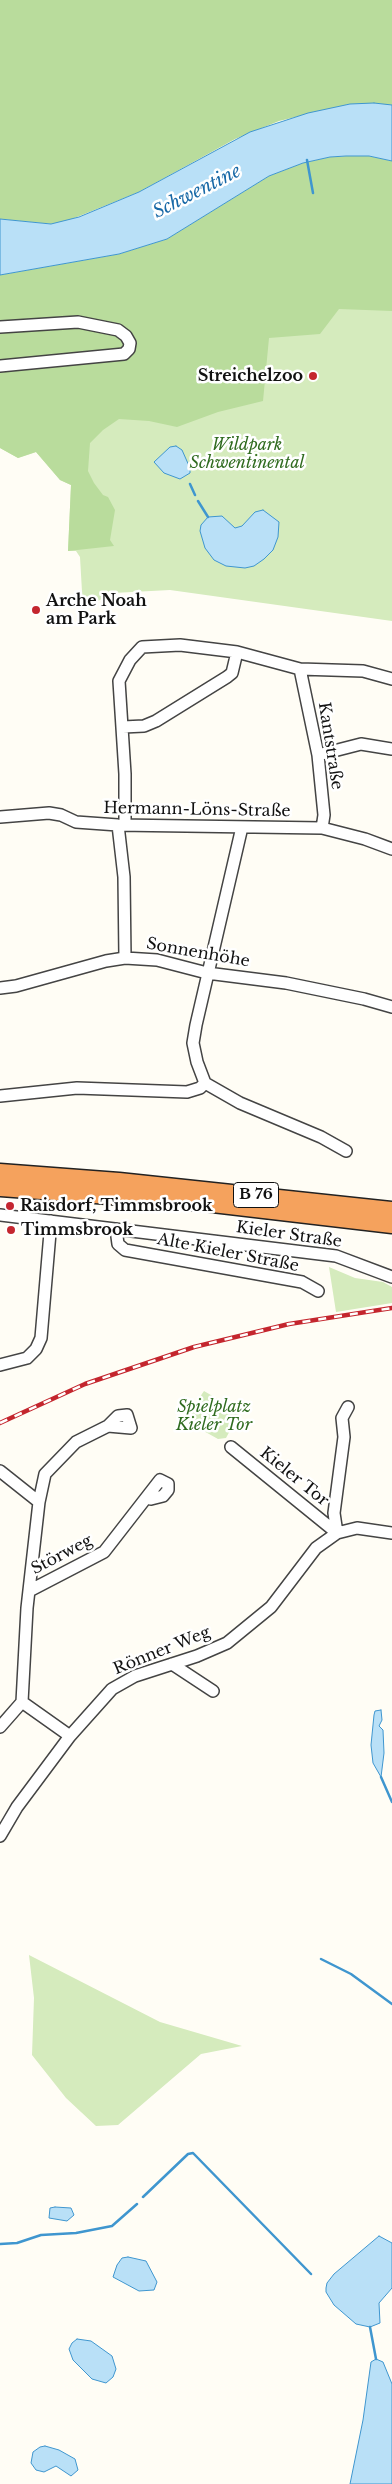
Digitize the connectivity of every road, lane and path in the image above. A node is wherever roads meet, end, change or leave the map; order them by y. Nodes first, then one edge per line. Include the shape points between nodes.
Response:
1 (0, 327) edge
2 (0, 366) edge
3 (237, 652) junction
4 (300, 669) junction
5 (392, 679) edge
6 (123, 727) junction
7 (392, 748) edge
8 (318, 755) junction
9 (0, 817) edge
10 (121, 825) junction
11 (242, 827) junction
12 (322, 828) junction
13 (392, 849) edge
14 (125, 958) junction
15 (207, 973) junction
16 (0, 988) edge
17 (392, 1007) edge
18 (205, 1083) junction
19 (0, 1096) edge
20 (346, 1151) dead end
21 (0, 1172) edge
22 (0, 1188) edge
23 (392, 1210) edge
24 (0, 1215) edge
25 (51, 1221) junction
26 (392, 1225) edge
27 (116, 1230) junction
28 (392, 1277) edge
29 (318, 1291) dead end
30 (0, 1365) edge
31 (348, 1407) dead end
32 (108, 1426) dead end
33 (231, 1447) dead end
34 (0, 1471) edge
35 (146, 1498) dead end
36 (39, 1502) junction
37 (337, 1533) junction
38 (392, 1533) edge
39 (29, 1591) junction
40 (172, 1664) junction
41 (213, 1691) dead end
42 (22, 1702) junction
43 (0, 1727) edge
44 (70, 1736) junction
45 (0, 1836) edge

1 - 2 street via 78,322 118,330 130,343 124,354
3 - 4 street
3 - 6 street via 232,673 227,677 156,721 144,726
3 - 6 street via 180,645 142,647 130,660 119,681
4 - 5 street via 363,671
4 - 8 street, Kantstraße
6 - 10 street
7 - 8 street via 361,744
8 - 12 street, Kantstraße via 324,815
9 - 10 street, Hermann-Löns-Straße via 49,813 76,822
10 - 11 street, Hermann-Löns-Straße
10 - 14 street
11 - 12 street, Hermann-Löns-Straße
11 - 15 street
12 - 13 street, Hermann-Löns-Straße
14 - 15 street, Sonnenhöhe via 157,960
14 - 16 street, Sonnenhöhe
15 - 17 street, Sonnenhöhe via 286,983
15 - 18 street via 193,1043
18 - 19 street via 187,1092 77,1088
18 - 20 street via 240,1103
21 - 23 highway, B 76 via 119,1181
22 - 26 highway, B 76 via 204,1203
24 - 25 street, Kieler Straße
25 - 27 street, Kieler Straße
25 - 30 street via 42,1338 27,1358
27 - 28 street, Kieler Straße via 336,1256
27 - 29 street, Alte Kieler Straße via 118,1244 125,1250 302,1282
31 - 37 street via 342,1418 344,1437 334,1513
32 - 36 street via 76,1442 46,1474
33 - 37 street, Kieler Tor
34 - 36 street
35 - 39 street, Störweg via 104,1552
36 - 39 street
37 - 38 street, Rönner Weg via 357,1528
37 - 40 street, Rönner Weg via 316,1548 271,1607 250,1626 220,1646
39 - 42 street
40 - 41 street
40 - 44 street, Rönner Weg via 135,1676 112,1689
42 - 43 street
42 - 44 street
44 - 45 street, Rönner Weg via 17,1807

